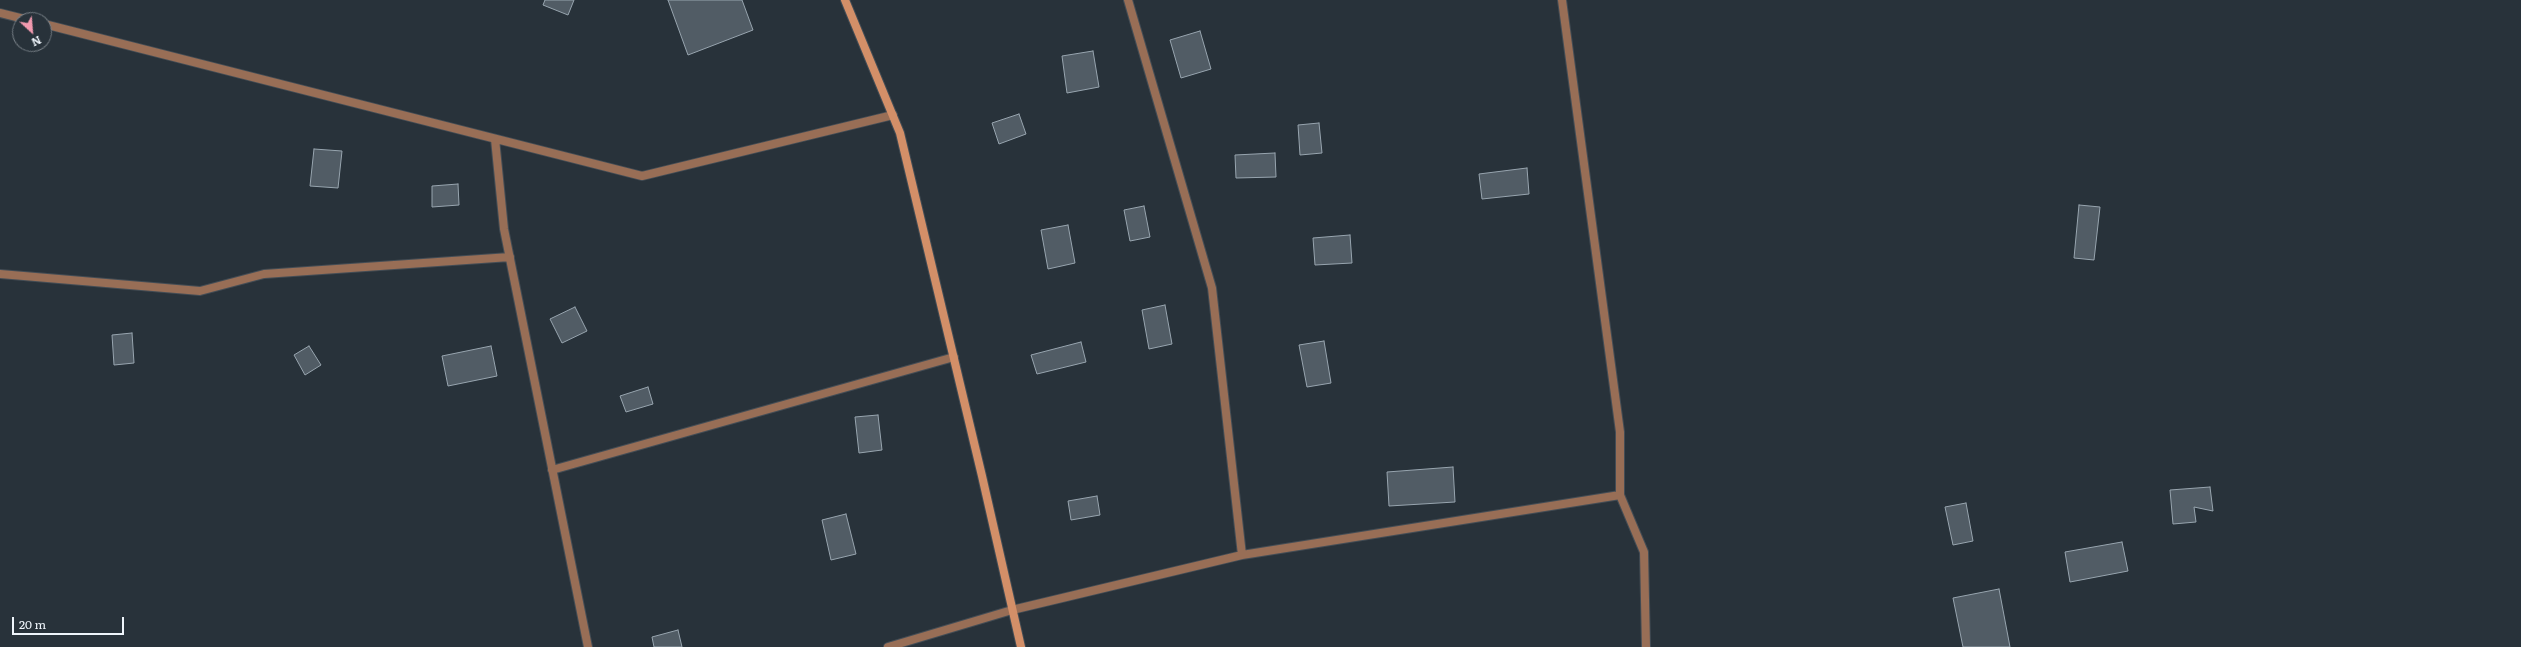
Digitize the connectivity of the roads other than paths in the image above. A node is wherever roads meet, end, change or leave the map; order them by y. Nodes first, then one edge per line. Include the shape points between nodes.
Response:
1 (845, 0) edge
2 (1128, 0) edge
3 (1562, 0) edge
4 (0, 13) edge
5 (12, 16) edge
6 (52, 26) edge
7 (893, 115) junction
8 (495, 139) junction
9 (510, 258) junction
10 (0, 274) edge
11 (954, 357) junction
12 (552, 470) junction
13 (1620, 495) junction
14 (1242, 555) junction
15 (1012, 610) junction
16 (588, 647) edge
17 (888, 647) edge
18 (1021, 647) edge
19 (1646, 647) edge

1 - 7 street
2 - 14 street via 1212,288
3 - 13 street via 1620,432
4 - 5 street
6 - 8 street
7 - 8 street via 642,176
7 - 11 street via 900,133
8 - 9 street via 504,229
9 - 10 street via 264,274 200,291
9 - 12 street
11 - 12 street
11 - 15 street
12 - 16 street
13 - 14 street
13 - 19 street via 1644,552
14 - 15 street
15 - 17 street
15 - 18 street

